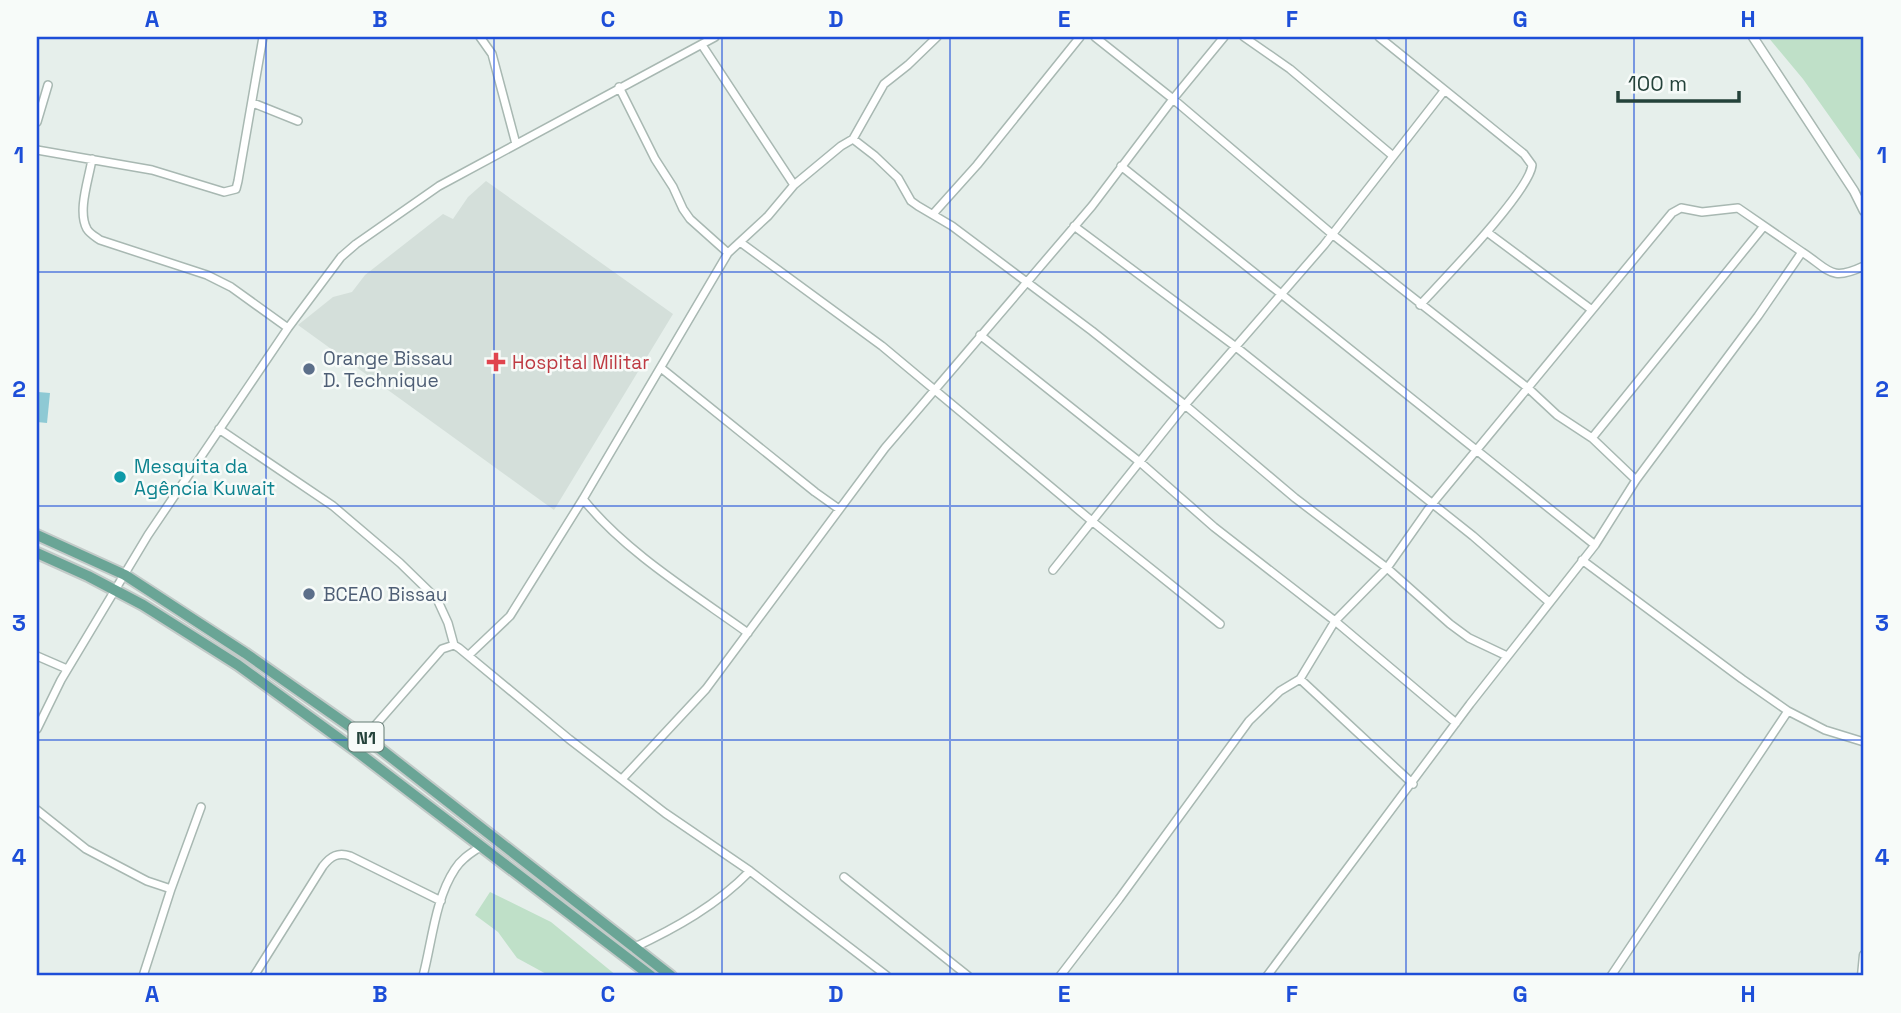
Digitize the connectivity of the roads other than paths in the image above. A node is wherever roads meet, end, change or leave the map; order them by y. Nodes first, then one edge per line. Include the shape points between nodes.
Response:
1 (263, 37) edge
2 (480, 37) edge
3 (715, 37) edge
4 (937, 37) edge
5 (1080, 37) edge
6 (1095, 37) edge
7 (1224, 37) edge
8 (1244, 37) edge
9 (1380, 37) edge
10 (1753, 37) edge
11 (702, 44) junction
12 (48, 85) dead end
13 (619, 87) junction
14 (1444, 91) junction
15 (1173, 99) junction
16 (253, 103) junction
17 (298, 121) dead end
18 (37, 122) edge
19 (853, 139) junction
20 (516, 145) junction
21 (37, 150) edge
22 (1394, 156) junction
23 (92, 159) junction
24 (1121, 166) junction
25 (794, 185) junction
26 (1864, 211) edge
27 (933, 214) junction
28 (1074, 226) junction
29 (1765, 226) junction
30 (1487, 232) junction
31 (1332, 234) junction
32 (740, 242) junction
33 (1802, 252) junction
34 (728, 253) junction
35 (1864, 266) edge
36 (1026, 281) junction
37 (1282, 295) junction
38 (1420, 305) junction
39 (1592, 310) junction
40 (288, 328) junction
41 (980, 335) junction
42 (1236, 347) junction
43 (661, 368) junction
44 (1528, 388) junction
45 (935, 390) junction
46 (1185, 405) junction
47 (219, 429) junction
48 (1592, 438) junction
49 (1477, 449) junction
50 (1141, 463) junction
51 (1636, 480) junction
52 (583, 499) junction
53 (1432, 505) junction
54 (839, 509) junction
55 (1093, 522) junction
56 (37, 534) edge
57 (1595, 545) junction
58 (37, 553) edge
59 (1582, 561) junction
60 (1387, 568) junction
61 (1053, 570) dead end
62 (125, 575) junction
63 (115, 590) junction
64 (1549, 602) junction
65 (1335, 621) junction
66 (1220, 624) dead end
67 (748, 633) junction
68 (454, 645) junction
69 (469, 655) junction
70 (37, 656) edge
71 (1507, 656) junction
72 (67, 669) junction
73 (1300, 679) junction
74 (1788, 711) junction
75 (1456, 723) junction
76 (37, 729) edge
77 (365, 737) junction
78 (1864, 742) edge
79 (623, 778) junction
80 (1413, 784) junction
81 (201, 807) dead end
82 (37, 810) edge
83 (480, 847) junction
84 (750, 871) junction
85 (844, 877) dead end
86 (171, 889) junction
87 (442, 901) junction
88 (632, 948) junction
89 (1864, 955) edge
90 (143, 976) edge
91 (254, 976) edge
92 (423, 976) edge
93 (651, 976) edge
94 (671, 976) edge
95 (887, 976) edge
96 (968, 976) edge
97 (1060, 976) edge
98 (1267, 976) edge
99 (1611, 976) edge
100 (1862, 976) edge

1 - 16 street
2 - 20 street via 496,64
3 - 11 street
4 - 19 street via 884,84
5 - 27 street
6 - 15 street
7 - 15 street
8 - 22 street via 1290,69
9 - 14 street
10 - 26 street
11 - 13 street
11 - 25 street
12 - 18 street
13 - 20 street
13 - 34 street via 683,209
14 - 22 street
14 - 30 street via 1532,165 1526,181
15 - 24 street
15 - 31 street
16 - 17 street
16 - 23 street via 236,189 231,191
19 - 25 street
19 - 27 street via 898,178 911,201
20 - 40 street via 439,186 356,244 331,269
21 - 23 street
22 - 31 street
23 - 40 street via 84,208 92,235 207,275
24 - 28 street
24 - 37 street
25 - 32 street
27 - 36 street
28 - 36 street
28 - 42 street
29 - 33 street
29 - 39 street via 1735,207 1702,212 1677,209
29 - 48 street
30 - 38 street
30 - 39 street
31 - 37 street
31 - 38 street
32 - 34 street
32 - 45 street
33 - 35 street via 1834,274
33 - 51 street
34 - 43 street
36 - 41 street
36 - 46 street
37 - 42 street
37 - 49 street
38 - 44 street
39 - 44 street
40 - 47 street
41 - 45 street
41 - 50 street
42 - 46 street
42 - 53 street
43 - 52 street
43 - 54 street
44 - 48 street
44 - 49 street
45 - 54 street
45 - 55 street
46 - 50 street
46 - 60 street
47 - 62 street
47 - 68 street via 333,506 400,563 437,599
48 - 51 street
49 - 53 street
49 - 57 street
50 - 55 street
50 - 65 street via 1214,527
51 - 57 street
52 - 67 street via 598,518 660,569
52 - 69 street via 510,616
53 - 60 street
53 - 64 street
54 - 67 street
55 - 61 street
55 - 66 street
56 - 62 main road, N1
57 - 59 street
58 - 63 main road, N1
59 - 64 street
59 - 74 street
60 - 65 street
60 - 71 street via 1469,638
62 - 63 street
62 - 77 main road, N1
63 - 72 street
63 - 83 main road, N1 via 238,665
64 - 71 street
65 - 73 street
65 - 75 street
67 - 79 street via 706,689
68 - 69 street
68 - 77 street via 435,656
69 - 79 street
70 - 72 street
71 - 75 street
72 - 76 street
73 - 80 street
73 - 97 street via 1249,721
74 - 78 street via 1825,730
74 - 99 street
75 - 80 street
77 - 88 main road, N1
79 - 84 street
80 - 98 street
81 - 86 street
82 - 86 street via 95,855
83 - 87 street via 455,868
83 - 93 main road, N1
84 - 88 street via 698,914
84 - 95 street
85 - 96 street
86 - 90 street
87 - 91 street via 350,856 336,855 323,866
87 - 92 street
88 - 94 main road, N1
89 - 100 street

